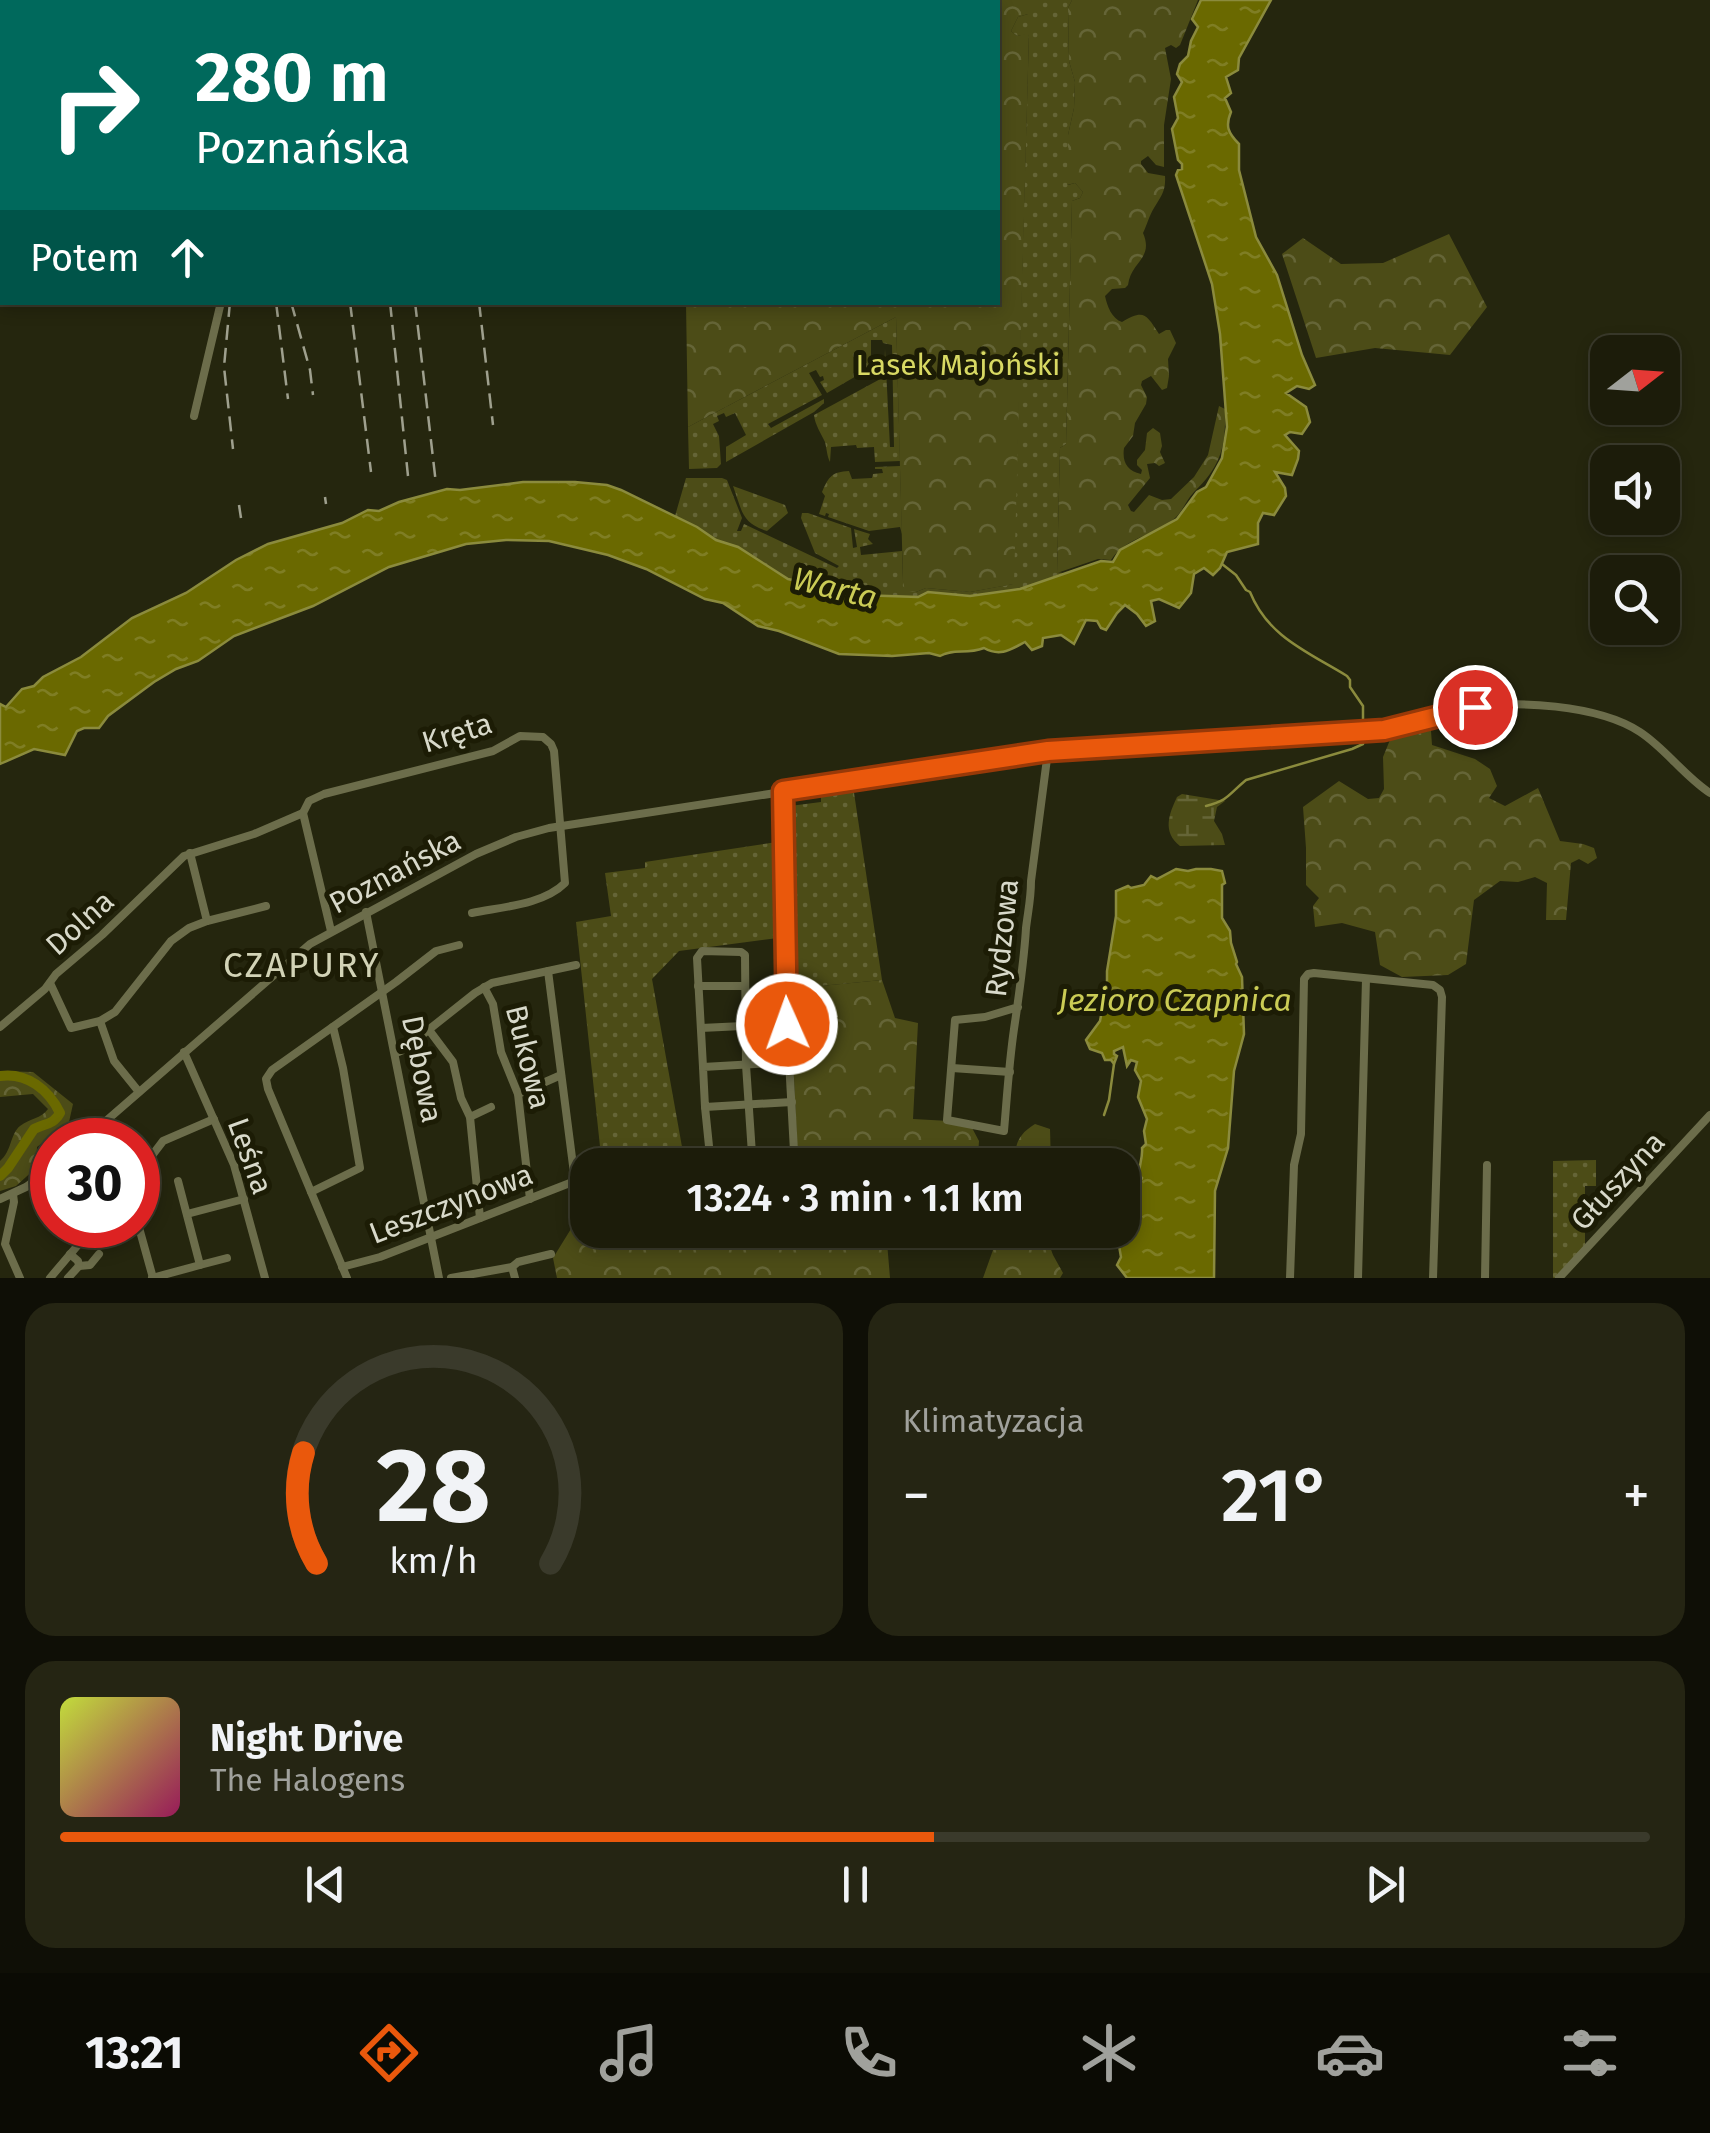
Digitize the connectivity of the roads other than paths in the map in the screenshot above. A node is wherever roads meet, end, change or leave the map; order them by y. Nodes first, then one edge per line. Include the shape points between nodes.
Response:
1 (219, 305) edge
2 (194, 416) dead end
3 (1045, 751) junction
4 (783, 791) junction
5 (1710, 794) edge
6 (303, 813) junction
7 (559, 826) junction
8 (190, 853) junction
9 (266, 906) dead end
10 (366, 912) junction
11 (472, 913) dead end
12 (206, 921) junction
13 (332, 930) junction
14 (460, 945) dead end
15 (576, 965) dead end
16 (548, 971) junction
17 (1366, 979) junction
18 (50, 982) junction
19 (698, 986) junction
20 (745, 986) junction
21 (484, 987) junction
22 (383, 991) junction
23 (1014, 1008) junction
24 (100, 1021) junction
25 (787, 1024) junction
26 (332, 1026) junction
27 (746, 1026) junction
28 (0, 1027) edge
29 (701, 1028) junction
30 (429, 1030) junction
31 (184, 1052) junction
32 (396, 1053) junction
33 (789, 1062) junction
34 (746, 1064) junction
35 (703, 1067) junction
36 (952, 1068) junction
37 (1006, 1072) junction
38 (561, 1075) junction
39 (138, 1092) junction
40 (518, 1094) junction
41 (792, 1102) junction
42 (748, 1104) junction
43 (491, 1107) dead end
44 (705, 1107) junction
45 (1710, 1115) edge
46 (470, 1116) junction
47 (109, 1118) edge
48 (214, 1119) junction
49 (160, 1145) edge
50 (709, 1148) edge
51 (752, 1148) edge
52 (794, 1148) edge
53 (1487, 1165) dead end
54 (30, 1182) edge
55 (178, 1182) dead end
56 (310, 1192) junction
57 (12, 1194) junction
58 (0, 1199) edge
59 (244, 1199) junction
60 (530, 1199) junction
61 (12, 1210) junction
62 (187, 1214) junction
63 (0, 1215) edge
64 (480, 1218) junction
65 (432, 1235) junction
66 (75, 1248) edge
67 (145, 1248) edge
68 (70, 1254) junction
69 (100, 1254) dead end
70 (550, 1254) dead end
71 (227, 1258) dead end
72 (200, 1265) junction
73 (79, 1266) junction
74 (342, 1267) junction
75 (512, 1267) junction
76 (19, 1275) edge
77 (5, 1278) edge
78 (50, 1278) edge
79 (68, 1278) edge
80 (153, 1278) edge
81 (265, 1278) edge
82 (347, 1278) edge
83 (440, 1278) edge
84 (451, 1278) edge
85 (515, 1278) edge
86 (1290, 1278) edge
87 (1358, 1278) edge
88 (1433, 1278) edge
89 (1485, 1278) edge
90 (1559, 1278) edge

1 - 2 street
3 - 4 street, Poznańska
3 - 5 street, Poznańska via 1384,730 1481,706 1558,708 1596,712 1630,726
3 - 23 street, Rydzowa
4 - 7 street, Poznańska
4 - 25 street
6 - 7 street, Kręta via 317,797 493,751 529,735 553,748
6 - 8 street, Kręta
6 - 13 street
7 - 10 street, Poznańska via 495,845
7 - 11 street via 562,886 523,903
8 - 12 street
8 - 18 street, Dolna
9 - 12 street
10 - 13 street, Poznańska
10 - 22 street, Dębowa
12 - 24 street via 171,940 119,1008
13 - 31 street, Poznańska
14 - 22 street via 436,951
15 - 16 street
16 - 21 street
16 - 38 street
17 - 86 street via 1304,979
17 - 87 street
17 - 88 street via 1433,986 1442,997
18 - 24 street via 69,1027
18 - 28 street, Dolna
19 - 20 street
19 - 20 street via 702,951 742,952
19 - 29 street
20 - 27 street
21 - 30 street
21 - 40 street, Bukowa
22 - 26 street
22 - 32 street, Dębowa
23 - 36 street via 955,1020
23 - 37 street, Rydzowa
24 - 39 street via 116,1065
25 - 27 street
25 - 33 street
26 - 56 street via 360,1168
26 - 56 street via 266,1079
27 - 29 street
27 - 34 street
29 - 35 street
30 - 32 street
30 - 46 street via 451,1058
31 - 39 street, Poznańska
31 - 48 street, Leśna
32 - 65 street, Dębowa
33 - 34 street
33 - 41 street
34 - 35 street
34 - 42 street
35 - 44 street
36 - 37 street
36 - 37 street, Rydzowa via 947,1120 1000,1130
38 - 40 street
38 - 60 street, Leszczynowa via 575,1181
39 - 47 street, Poznańska
40 - 60 street, Bukowa
41 - 42 street
41 - 52 street
42 - 44 street
42 - 51 street
43 - 46 street, Dębowa
44 - 50 street
45 - 90 street, Głuszyna
46 - 64 street
48 - 49 street
48 - 59 street, Leśna
53 - 89 street
54 - 57 street
55 - 62 street
56 - 74 street
57 - 58 street
57 - 61 street
59 - 62 street
59 - 81 street, Leśna
60 - 64 street, Leszczynowa
61 - 63 street
61 - 76 street via 5,1244
62 - 72 street
64 - 65 street, Leszczynowa
65 - 74 street, Leszczynowa
65 - 83 street, Dębowa
66 - 68 street
67 - 80 street
68 - 73 street
68 - 78 street
69 - 73 street
70 - 75 street
71 - 72 street
72 - 80 street
73 - 79 street
74 - 82 street
75 - 84 street
75 - 85 street
76 - 77 street

